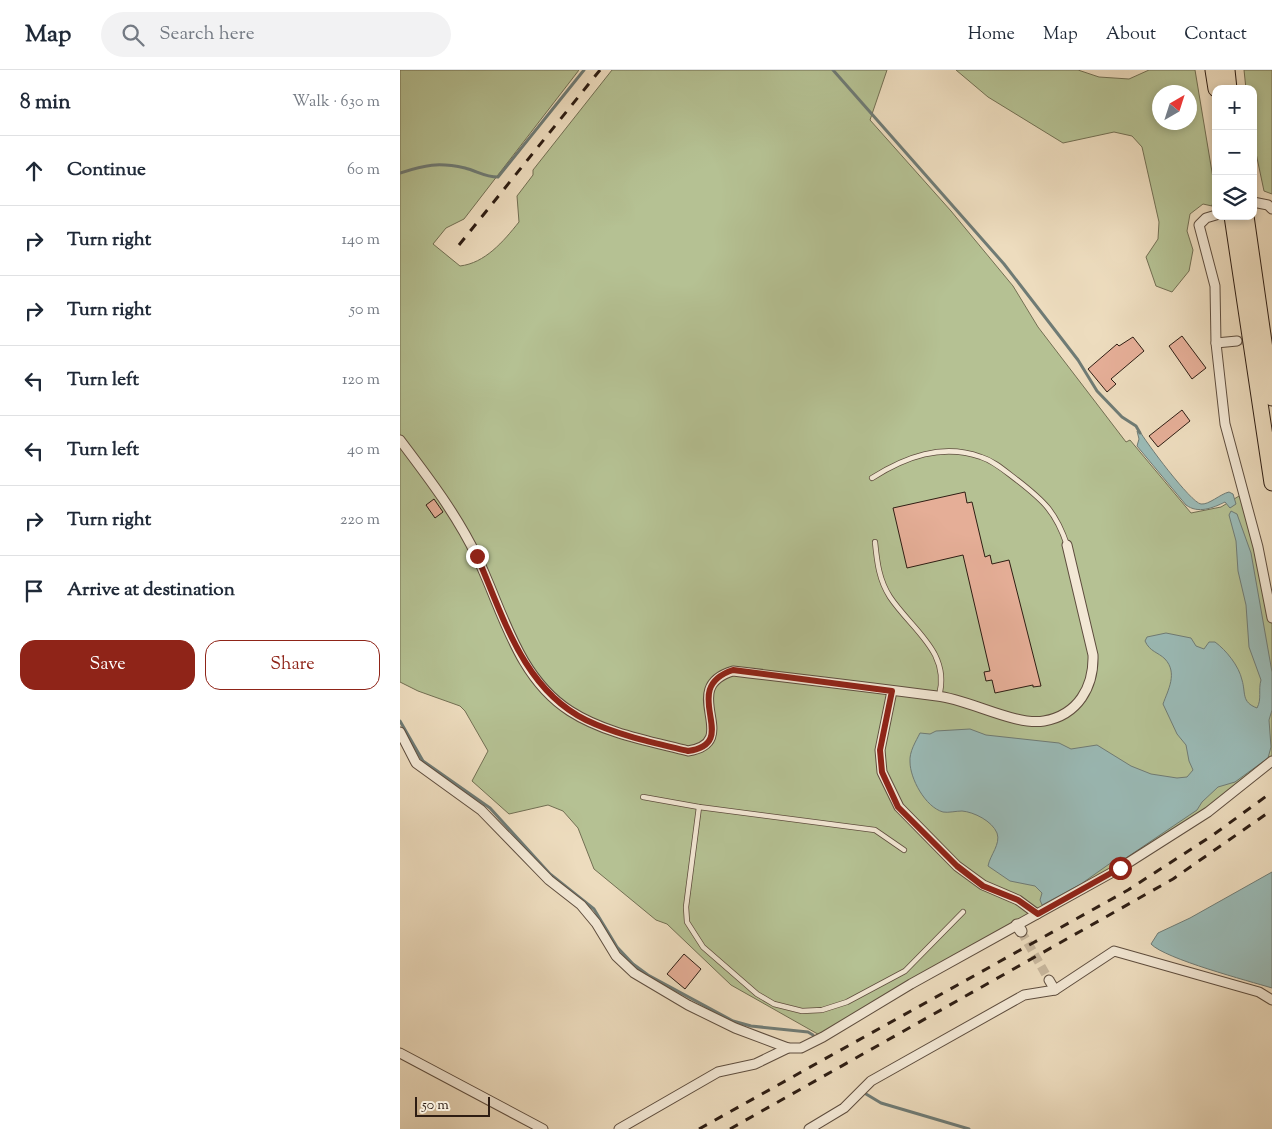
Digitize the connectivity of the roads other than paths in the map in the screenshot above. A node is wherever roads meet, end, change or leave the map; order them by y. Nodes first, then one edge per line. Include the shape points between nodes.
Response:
1 (1213, 70) edge
2 (1227, 70) edge
3 (1215, 85) edge
4 (1229, 85) edge
5 (1257, 203) edge
6 (1272, 209) edge
7 (1212, 216) edge
8 (1233, 220) edge
9 (1247, 220) edge
10 (1237, 341) tunnel mouth
11 (1216, 343) junction
12 (1272, 398) edge
13 (400, 440) edge
14 (872, 478) dead end
15 (1272, 483) edge
16 (875, 542) dead end
17 (1068, 545) joint
18 (1272, 618) edge
19 (892, 691) junction
20 (938, 696) junction
21 (400, 732) edge
22 (1272, 761) edge
23 (642, 798) dead end
24 (699, 807) junction
25 (904, 850) dead end
26 (963, 912) dead end
27 (1038, 914) junction
28 (1049, 980) tunnel mouth
29 (1055, 990) junction
30 (1272, 1000) edge
31 (788, 1048) junction
32 (400, 1053) edge
33 (543, 1129) edge
34 (619, 1129) edge
35 (809, 1129) edge

1 - 3 highway
2 - 4 highway
5 - 6 street
7 - 11 street via 1199,225 1215,286
8 - 15 highway
9 - 12 highway
10 - 11 street
11 - 18 street via 1224,424 1258,547
13 - 19 street via 447,504 477,556 514,644 527,666 552,696 586,720 688,751 698,750 709,741 713,728 708,695 711,683 733,670
14 - 17 lane via 911,457 931,452 981,457 994,463 1050,507
16 - 20 lane via 882,582 890,597 938,658 942,671
17 - 20 street via 1093,655 1094,673 1090,686 1075,706 1062,715 1043,721 1024,720
19 - 20 street
19 - 27 street via 880,750 882,772 898,807 957,866 983,886 1018,900
21 - 31 street via 416,763 481,810 549,880 581,905 616,956 634,973 688,1005
22 - 27 street via 1208,812 1120,868
23 - 24 lane
24 - 25 lane via 875,830
24 - 26 lane via 686,907 687,922 703,947 757,994 774,1004 802,1011 822,1010 847,1002 905,971
27 - 31 street via 1019,928 822,1037 801,1048
28 - 29 street
29 - 30 street via 1114,951 1259,992
29 - 35 street via 1024,996 973,1022 871,1081 844,1108
31 - 34 street via 755,1064 718,1072
32 - 33 street

